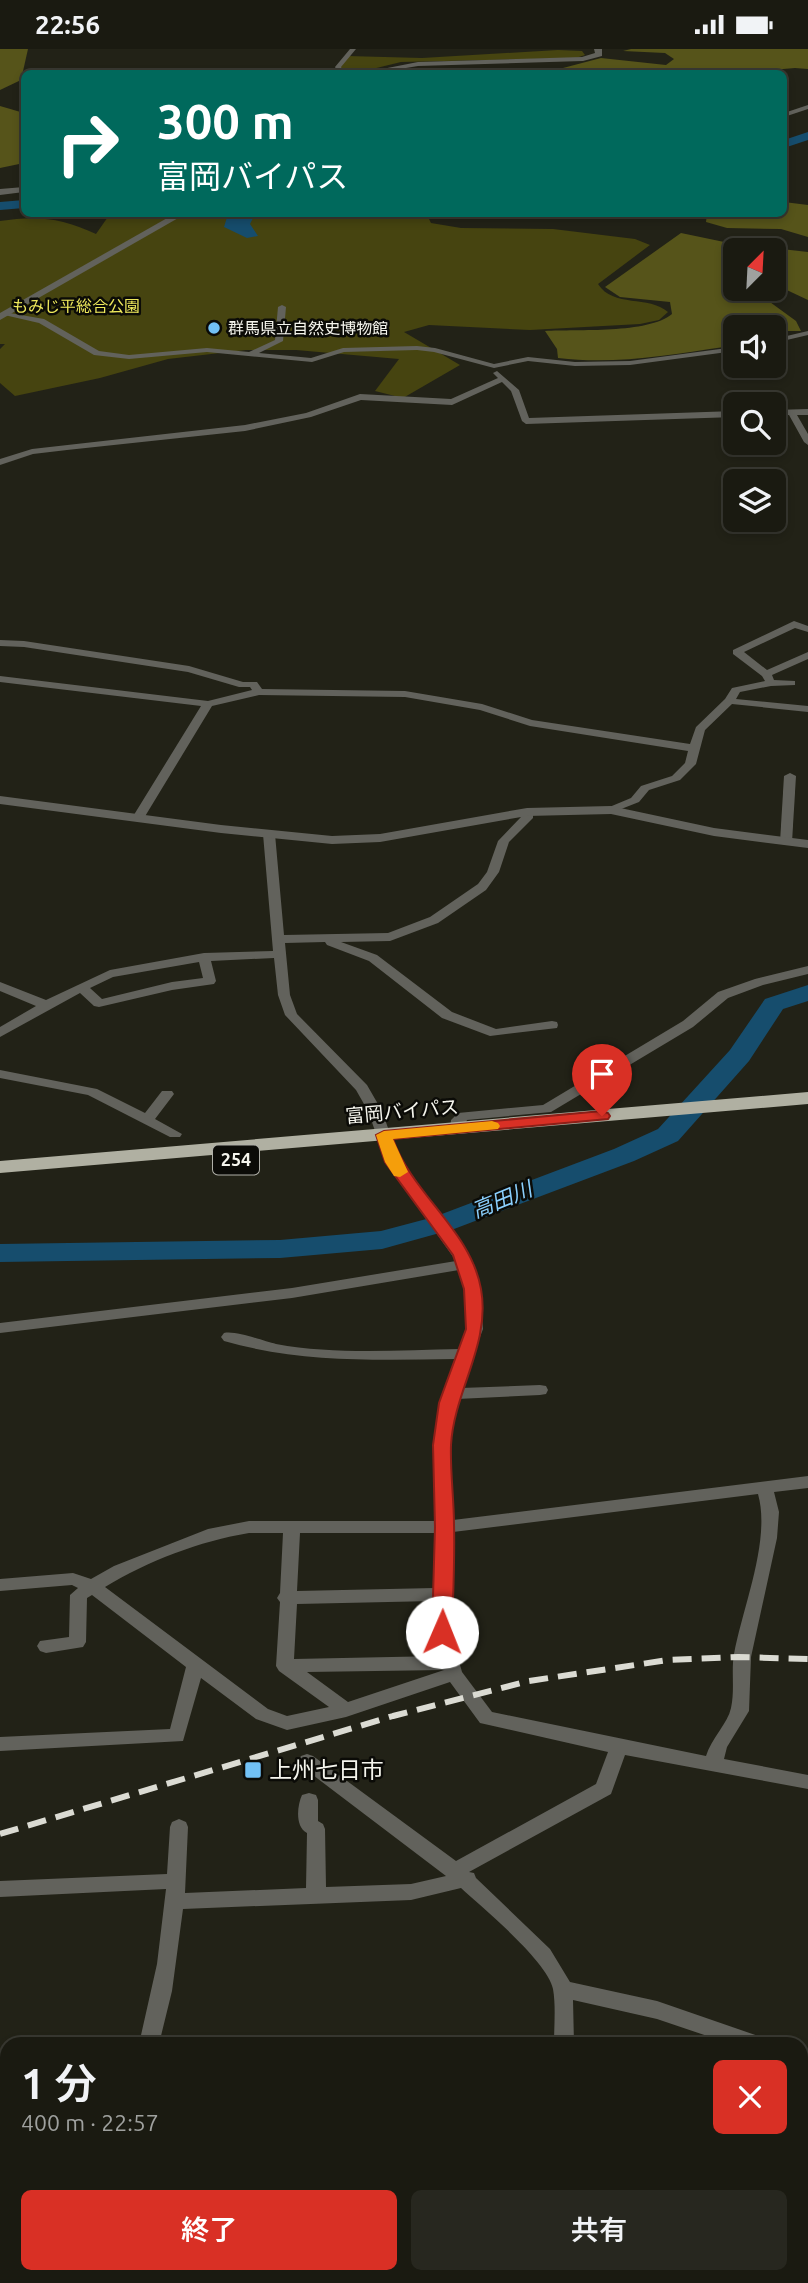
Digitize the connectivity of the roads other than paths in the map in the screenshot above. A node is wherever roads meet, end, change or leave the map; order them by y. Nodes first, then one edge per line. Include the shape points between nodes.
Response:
1 (353, 49) edge
2 (598, 49) edge
3 (340, 70) edge
4 (383, 70) edge
5 (808, 107) edge
6 (787, 114) edge
7 (21, 190) edge
8 (0, 192) edge
9 (176, 217) edge
10 (282, 307) dead end
11 (2, 315) edge
12 (808, 333) edge
13 (786, 338) edge
14 (723, 351) edge
15 (248, 354) junction
16 (494, 366) junction
17 (502, 379) junction
18 (786, 412) edge
19 (791, 412) junction
20 (808, 412) edge
21 (723, 414) edge
22 (808, 442) edge
23 (0, 463) edge
24 (808, 629) edge
25 (0, 643) edge
26 (808, 655) edge
27 (0, 679) edge
28 (769, 679) junction
29 (791, 683) dead end
30 (259, 692) junction
31 (729, 701) junction
32 (208, 704) junction
33 (808, 709) edge
34 (693, 748) junction
35 (790, 776) dead end
36 (0, 800) edge
37 (611, 810) junction
38 (527, 812) junction
39 (138, 818) junction
40 (269, 834) junction
41 (786, 842) junction
42 (808, 844) edge
43 (279, 939) junction
44 (323, 939) junction
45 (280, 954) junction
46 (204, 957) junction
47 (808, 970) edge
48 (0, 986) edge
49 (82, 988) junction
50 (46, 1005) junction
51 (552, 1025) dead end
52 (0, 1033) edge
53 (0, 1074) edge
54 (167, 1094) dead end
55 (808, 1098) edge
56 (808, 1110) edge
57 (147, 1120) junction
58 (466, 1133) junction
59 (175, 1134) dead end
60 (386, 1141) junction
61 (0, 1167) edge
62 (0, 1178) edge
63 (464, 1259) junction
64 (0, 1328) edge
65 (229, 1337) dead end
66 (466, 1355) junction
67 (540, 1390) dead end
68 (452, 1394) junction
69 (808, 1482) edge
70 (764, 1487) junction
71 (292, 1527) junction
72 (445, 1527) junction
73 (0, 1585) edge
74 (92, 1586) junction
75 (443, 1594) junction
76 (286, 1598) junction
77 (46, 1646) dead end
78 (195, 1666) junction
79 (285, 1666) junction
80 (452, 1669) junction
81 (346, 1710) junction
82 (0, 1744) edge
83 (619, 1747) junction
84 (307, 1761) dead end
85 (713, 1764) junction
86 (808, 1782) edge
87 (309, 1800) dead end
88 (179, 1827) dead end
89 (461, 1874) junction
90 (177, 1881) junction
91 (0, 1889) edge
92 (316, 1895) junction
93 (177, 1901) junction
94 (562, 1989) junction
95 (151, 2037) edge
96 (565, 2037) edge
97 (735, 2037) edge

1 - 3 street
2 - 4 street via 596,56 571,60 418,64
5 - 6 street
7 - 8 street
9 - 11 street
10 - 15 street via 279,341
11 - 15 street via 41,321 83,347 107,355 141,357 207,350
12 - 13 street
14 - 16 street via 630,363 528,359
15 - 16 street via 312,360 352,349 417,348
16 - 17 street
17 - 21 street via 515,390 526,421
17 - 23 street via 452,402 360,397 308,415 245,428 67,447
18 - 19 street
19 - 20 street
19 - 22 street
24 - 28 street via 794,624 737,652
25 - 30 street via 189,669 253,684
26 - 28 street
27 - 32 street
28 - 29 street
28 - 31 street via 736,690
30 - 32 street
30 - 34 street via 405,694 482,707 530,723
31 - 33 street
31 - 34 street via 700,729
32 - 39 street
34 - 37 street via 690,764 676,778 645,789 635,800
35 - 41 street
36 - 39 street
37 - 38 street
37 - 41 street
38 - 40 street via 380,838 332,840
38 - 44 street via 527,818 504,841 482,887 434,921 390,937
39 - 40 street
40 - 43 street
41 - 42 street
43 - 44 street
43 - 45 street
44 - 51 street via 373,958 447,1015 495,1033
45 - 46 street
45 - 60 street via 291,1015 362,1088
46 - 49 street via 110,974
46 - 49 street via 210,981 99,1003
47 - 58 street via 723,995 688,1024 546,1109 463,1116 458,1120
48 - 50 street
49 - 50 street
50 - 52 street
53 - 57 street via 92,1092
54 - 57 street
55 - 58 highway, 富岡バイパス / 254
56 - 58 highway, 富岡バイパス / 254
57 - 59 street
58 - 60 highway, 富岡バイパス / 254
60 - 61 highway, 富岡バイパス / 254
60 - 62 highway, 富岡バイパス / 254
60 - 63 street via 393,1162
63 - 64 street via 366,1284
63 - 66 street via 473,1289 475,1329
65 - 66 street via 247,1344 324,1353
66 - 68 street
67 - 68 street
68 - 72 street via 442,1445
69 - 70 street
70 - 72 street
70 - 85 street via 771,1512 769,1538 742,1657 740,1711 718,1746
71 - 72 street
71 - 74 street via 214,1533 120,1570
71 - 76 street
72 - 75 street
73 - 74 street via 73,1579
74 - 77 street via 79,1595 77,1642
74 - 78 street
75 - 76 street
75 - 80 street via 442,1632
76 - 79 street
78 - 81 street via 262,1714 287,1723
78 - 82 street via 177,1736
79 - 80 street
79 - 81 street
80 - 81 street
80 - 83 street via 486,1718
83 - 85 street
83 - 89 street via 604,1789
84 - 89 street
85 - 86 street
87 - 92 street via 308,1825 316,1829
88 - 90 street
89 - 92 street via 411,1892
89 - 94 street via 542,1954 556,1971
90 - 91 street
90 - 93 street
92 - 93 street
93 - 95 street
94 - 96 street
94 - 97 street via 657,2010

